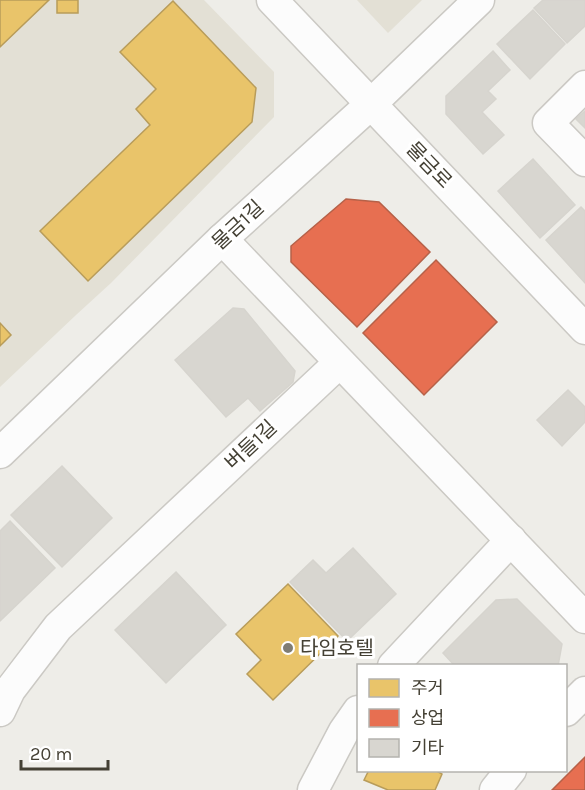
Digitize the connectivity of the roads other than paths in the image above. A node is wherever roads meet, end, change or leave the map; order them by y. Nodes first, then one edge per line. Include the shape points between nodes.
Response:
1 (272, 0) edge
2 (479, 0) edge
3 (585, 86) edge
4 (371, 104) junction
5 (585, 161) edge
6 (222, 239) junction
7 (585, 329) edge
8 (339, 363) junction
9 (0, 453) edge
10 (511, 540) junction
11 (585, 618) edge
12 (395, 664) edge
13 (585, 692) edge
14 (567, 710) edge
15 (0, 711) edge
16 (357, 712) edge
17 (510, 772) edge
18 (314, 790) edge
19 (495, 790) edge

1 - 4 street, 물금로
2 - 4 street, 물금1길
3 - 5 street via 548,123
4 - 6 street, 물금1길
4 - 7 street, 물금로
6 - 8 street
6 - 9 street, 물금1길
8 - 10 street
8 - 15 street, 버들1길 via 58,627 10,690
10 - 11 street
10 - 12 street
13 - 14 street
16 - 18 street
17 - 19 street

